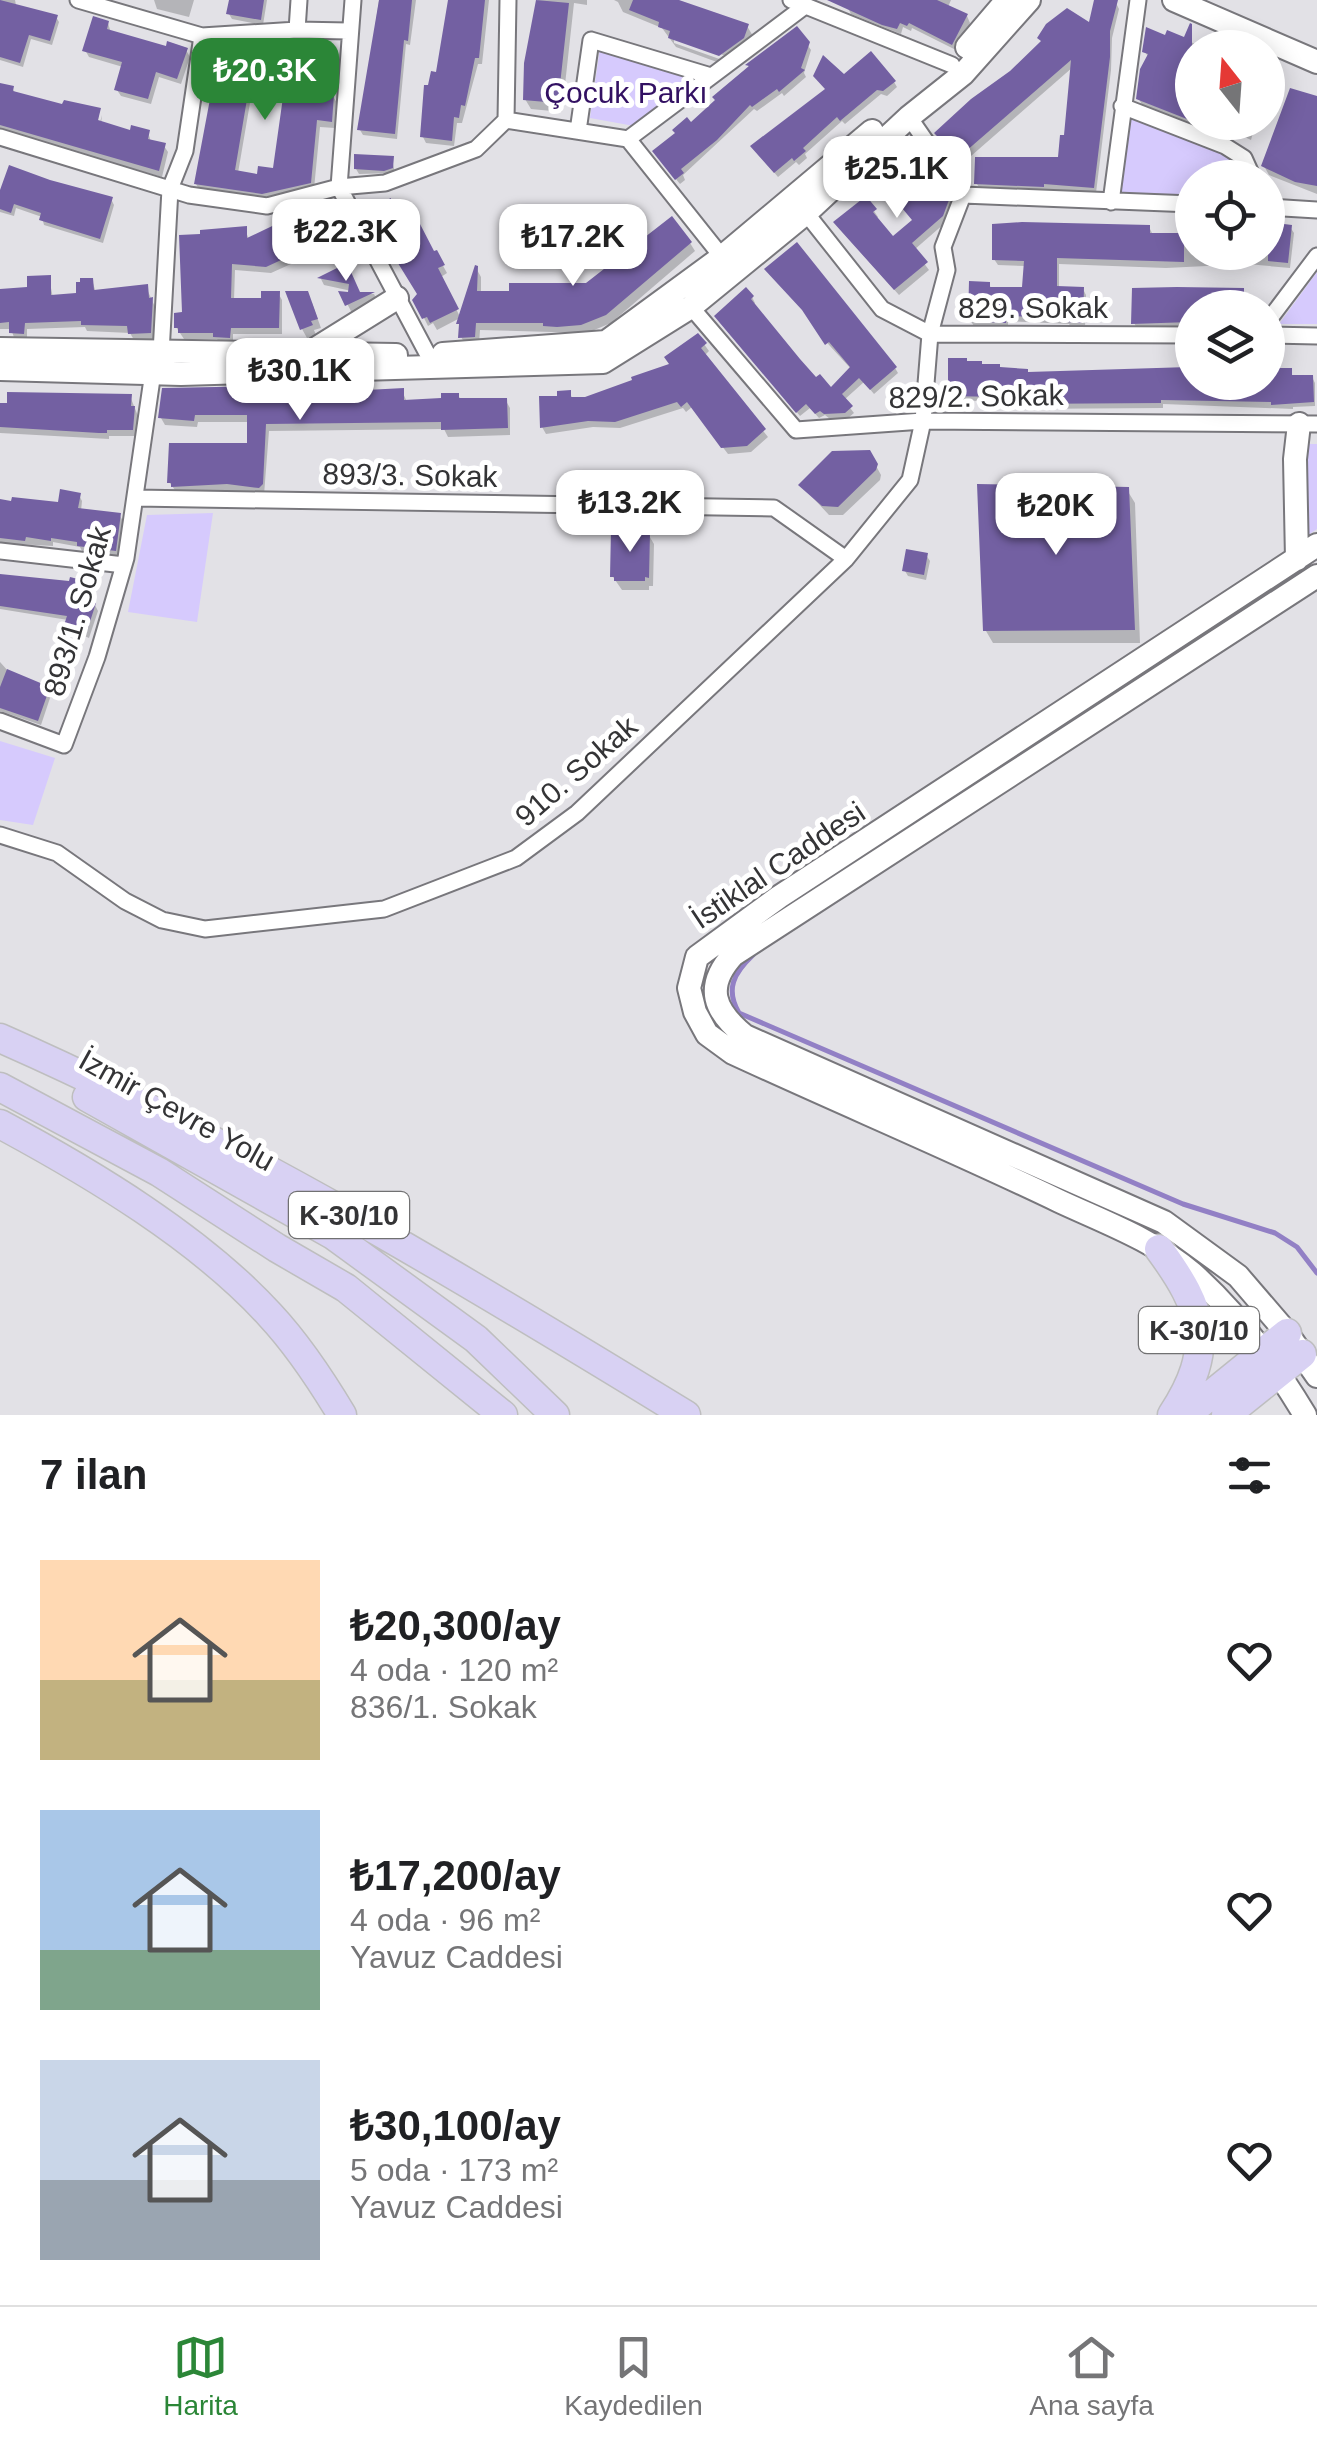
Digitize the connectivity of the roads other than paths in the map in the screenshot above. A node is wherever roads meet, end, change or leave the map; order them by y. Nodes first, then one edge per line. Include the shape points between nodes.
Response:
1 (78, 0) edge
2 (299, 0) edge
3 (352, 0) edge
4 (508, 0) edge
5 (1006, 0) edge
6 (1029, 0) edge
7 (1138, 0) edge
8 (1174, 0) edge
9 (798, 3) edge
10 (129, 7) edge
11 (829, 7) edge
12 (297, 30) junction
13 (348, 31) junction
14 (202, 36) junction
15 (1317, 62) edge
16 (952, 65) junction
17 (711, 76) junction
18 (1122, 106) junction
19 (909, 117) junction
20 (506, 120) junction
21 (578, 131) junction
22 (0, 137) edge
23 (628, 139) junction
24 (1245, 160) edge
25 (339, 187) junction
26 (170, 189) junction
27 (963, 195) junction
28 (1111, 202) junction
29 (1175, 204) edge
30 (1285, 209) edge
31 (1317, 210) edge
32 (806, 212) junction
33 (1317, 256) edge
34 (722, 257) junction
35 (397, 298) junction
36 (1285, 298) edge
37 (692, 307) junction
38 (930, 334) junction
39 (1175, 335) edge
40 (1285, 335) edge
41 (1317, 336) edge
42 (0, 349) edge
43 (307, 354) junction
44 (429, 362) junction
45 (157, 363) junction
46 (0, 369) edge
47 (923, 420) junction
48 (1308, 424) edge
49 (136, 498) junction
50 (0, 551) edge
51 (1307, 552) edge
52 (846, 559) junction
53 (124, 565) junction
54 (1317, 576) edge
55 (0, 721) edge
56 (0, 835) edge
57 (0, 1038) edge
58 (0, 1048) edge
59 (0, 1087) edge
60 (0, 1124) edge
61 (1159, 1249) junction
62 (1302, 1354) edge
63 (1271, 1361) junction
64 (342, 1415) edge
65 (503, 1415) edge
66 (555, 1415) edge
67 (686, 1415) edge
68 (1172, 1415) edge
69 (1186, 1415) edge
70 (1226, 1415) edge
71 (1306, 1415) edge

1 - 10 street
2 - 12 street
3 - 13 street
4 - 20 street
5 - 16 main road
6 - 19 main road via 963,74
7 - 18 street
8 - 15 main road
9 - 11 street
9 - 17 street
10 - 14 street
11 - 16 street
12 - 13 street
12 - 14 street
13 - 25 street
14 - 26 street, 893/1. Sokak via 185,151
16 - 34 main road
17 - 21 street via 591,40
17 - 23 street
18 - 24 street
18 - 28 street
19 - 27 street
19 - 32 main road
20 - 21 street
20 - 25 street via 476,150 384,183
21 - 23 street
22 - 26 street
23 - 34 street
25 - 26 street via 268,206
25 - 35 street
26 - 45 street, 893/1. Sokak
27 - 28 street
27 - 38 street, 910. Sokak via 943,247 947,270
28 - 29 street
30 - 31 street
32 - 37 main road
32 - 38 street, 829. Sokak via 882,309
33 - 36 street
34 - 44 main road via 606,342
35 - 43 main road
35 - 44 street
37 - 44 main road via 603,362
37 - 47 street, 829/2. Sokak via 796,430
38 - 39 street, 829. Sokak
38 - 47 street, 910. Sokak
40 - 41 street
42 - 45 main road
43 - 44 main road
43 - 45 main road
44 - 45 main road
45 - 46 main road
45 - 49 street, 893/1. Sokak
47 - 48 street, 829/2. Sokak
47 - 52 street, 910. Sokak via 910,480
48 - 51 main road via 1295,459
49 - 52 street, 893/3. Sokak via 774,508
49 - 53 street, 893/1. Sokak
50 - 53 street
51 - 61 main road, İstiklal Caddesi via 780,897 697,957 689,988 707,1034 734,1053
52 - 56 street, 910. Sokak via 577,813 516,858 384,909 206,929 162,920 57,853
53 - 55 street, 893/1. Sokak via 64,745
54 - 62 main road, İstiklal Caddesi via 733,955 714,988 723,1018 745,1036 1164,1222 1238,1276
57 - 67 highway, K-30/10 via 324,1201
58 - 66 highway, İzmir Çevre Yolu via 333,1235 476,1338
59 - 65 highway, İzmir Çevre Yolu via 158,1172 346,1288
60 - 64 highway via 145,1211 226,1273 280,1327
61 - 63 main road, İstiklal Caddesi via 1192,1273
61 - 68 highway, K-30/10 via 1192,1297 1200,1340 1194,1375
62 - 63 highway
63 - 69 highway, K-30/10
63 - 70 highway, K-30/10
63 - 71 main road, İstiklal Caddesi

